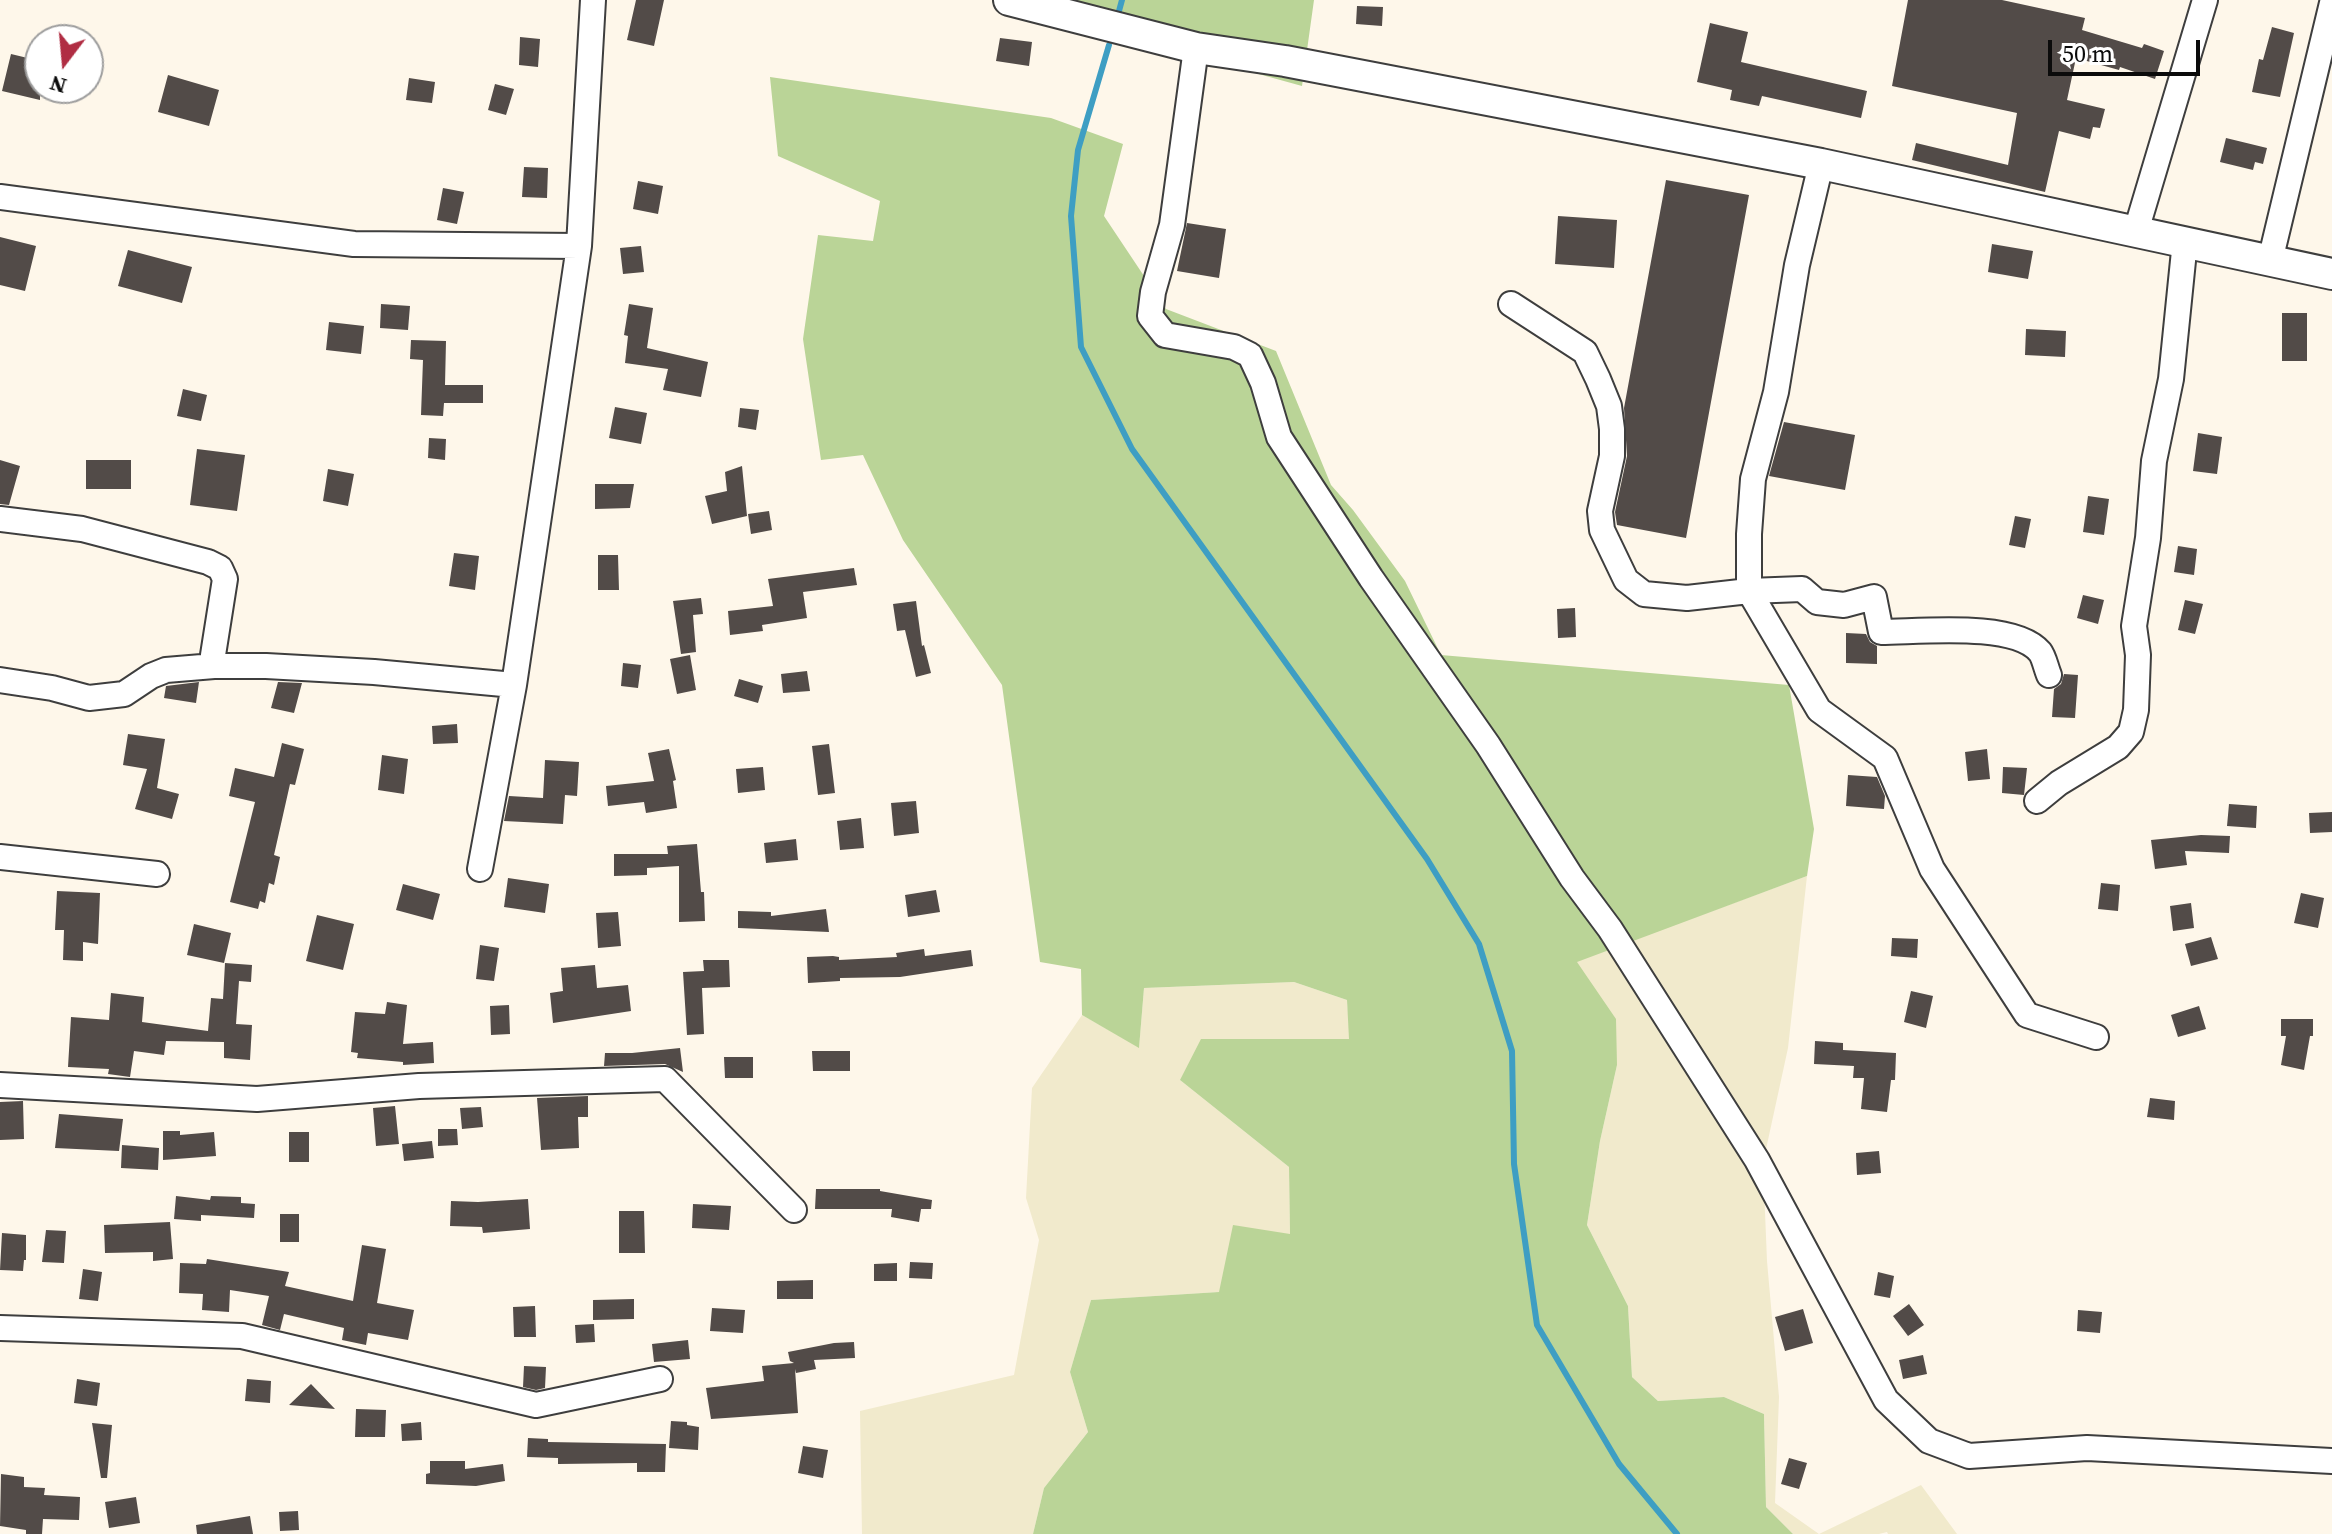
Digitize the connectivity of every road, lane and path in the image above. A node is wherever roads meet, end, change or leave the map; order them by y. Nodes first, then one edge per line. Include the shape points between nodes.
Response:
1 (593, 0) edge
2 (1009, 0) edge
3 (2205, 0) edge
4 (2332, 3) edge
5 (1196, 48) junction
6 (1821, 164) junction
7 (0, 197) edge
8 (2136, 231) junction
9 (2185, 241) junction
10 (579, 246) junction
11 (2270, 261) junction
12 (2332, 274) edge
13 (1511, 304) dead end
14 (0, 519) edge
15 (1749, 591) junction
16 (214, 666) junction
17 (2049, 675) dead end
18 (0, 680) edge
19 (514, 685) junction
20 (2037, 801) dead end
21 (0, 857) edge
22 (480, 869) dead end
23 (157, 874) dead end
24 (2096, 1037) dead end
25 (0, 1085) edge
26 (794, 1210) dead end
27 (0, 1328) edge
28 (660, 1379) dead end
29 (2332, 1461) edge

1 - 10 street
2 - 5 street
3 - 8 street
4 - 11 street
5 - 6 street
5 - 29 street via 1172,225 1150,316 1165,335 1234,347 1250,355 1279,437 1610,929 1757,1160 1886,1400 1929,1441 1969,1456 2087,1448
6 - 8 street
6 - 15 street via 1776,392 1753,479
7 - 10 street via 354,244
8 - 9 street
9 - 11 street
9 - 20 street via 2171,379 2154,461 2134,626 2138,655 2131,732 2118,747
10 - 19 street
11 - 12 street
13 - 15 street via 1585,352 1598,379 1612,429 1602,530 1626,580 1644,594 1687,598
14 - 16 street via 82,529 220,568 225,579
15 - 17 street via 1802,589 1817,602 1844,605 1874,597 1881,632 1975,629 2021,639 2040,652
15 - 24 street via 1819,710 1885,758 1932,869 2027,1015
16 - 18 street via 166,670 124,694 89,698
16 - 19 street via 358,671
19 - 22 street
21 - 23 street
25 - 26 street via 257,1099 419,1086 665,1079
27 - 28 street via 242,1336 536,1405

